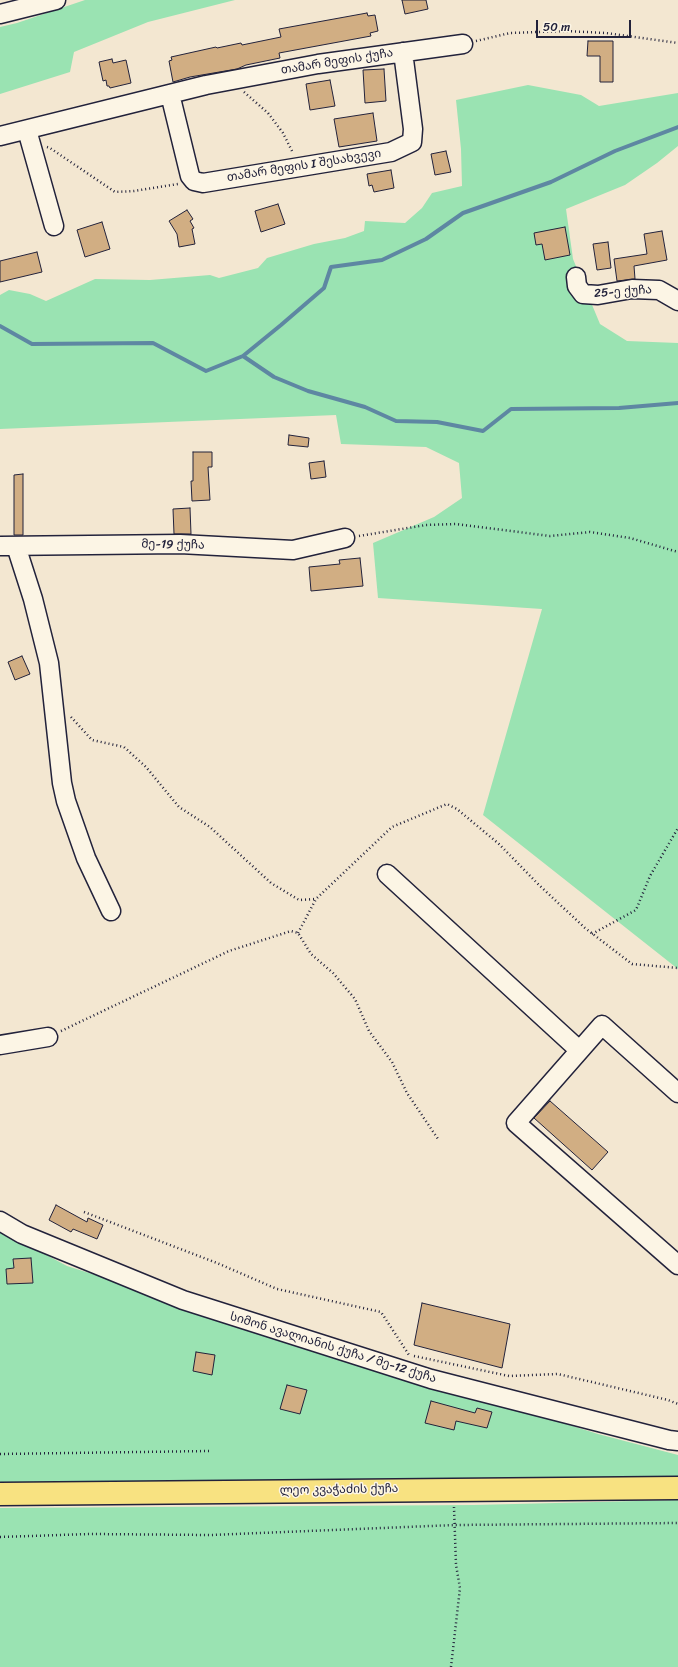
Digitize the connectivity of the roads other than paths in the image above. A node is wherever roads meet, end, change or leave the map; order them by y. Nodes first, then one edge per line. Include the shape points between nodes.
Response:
1 (56, 0) edge
2 (0, 14) edge
3 (463, 44) road end
4 (403, 52) junction
5 (170, 94) junction
6 (27, 130) junction
7 (0, 136) edge
8 (54, 226) dead end
9 (576, 277) dead end
10 (678, 301) edge
11 (345, 538) road end
12 (8, 546) edge
13 (387, 874) dead end
14 (111, 910) dead end
15 (48, 1037) road end
16 (0, 1045) edge
17 (579, 1050) junction
18 (678, 1093) edge
19 (0, 1221) edge
20 (678, 1264) edge
21 (678, 1441) edge
22 (678, 1488) edge
23 (0, 1494) edge

1 - 2 street
3 - 4 street, თამარ მეფის ქუჩა
4 - 5 street, თამარ მეფის ქუჩა via 318,64
4 - 5 street, თამარ მეფის I შესახვევი via 413,128 412,142 391,152 204,183 194,181 190,176
5 - 6 street, თამარ მეფის ქუჩა
6 - 7 street, თამარ მეფის ქუჩა
6 - 8 street
9 - 10 street, 25-ე ქუჩა via 583,294 598,295 632,289 659,290
11 - 12 street, მე-19 ქუჩა via 293,550 180,544
12 - 14 street via 33,599 49,663 66,801 86,858
13 - 17 street
15 - 16 street
17 - 18 street via 602,1025
17 - 20 street via 516,1123
19 - 21 street, სიმონ ავალიანის ქუჩა / მე-12 ქუჩა via 22,1234 183,1300 431,1379
22 - 23 main road, ლეო კვაჭაძის ქუჩა

